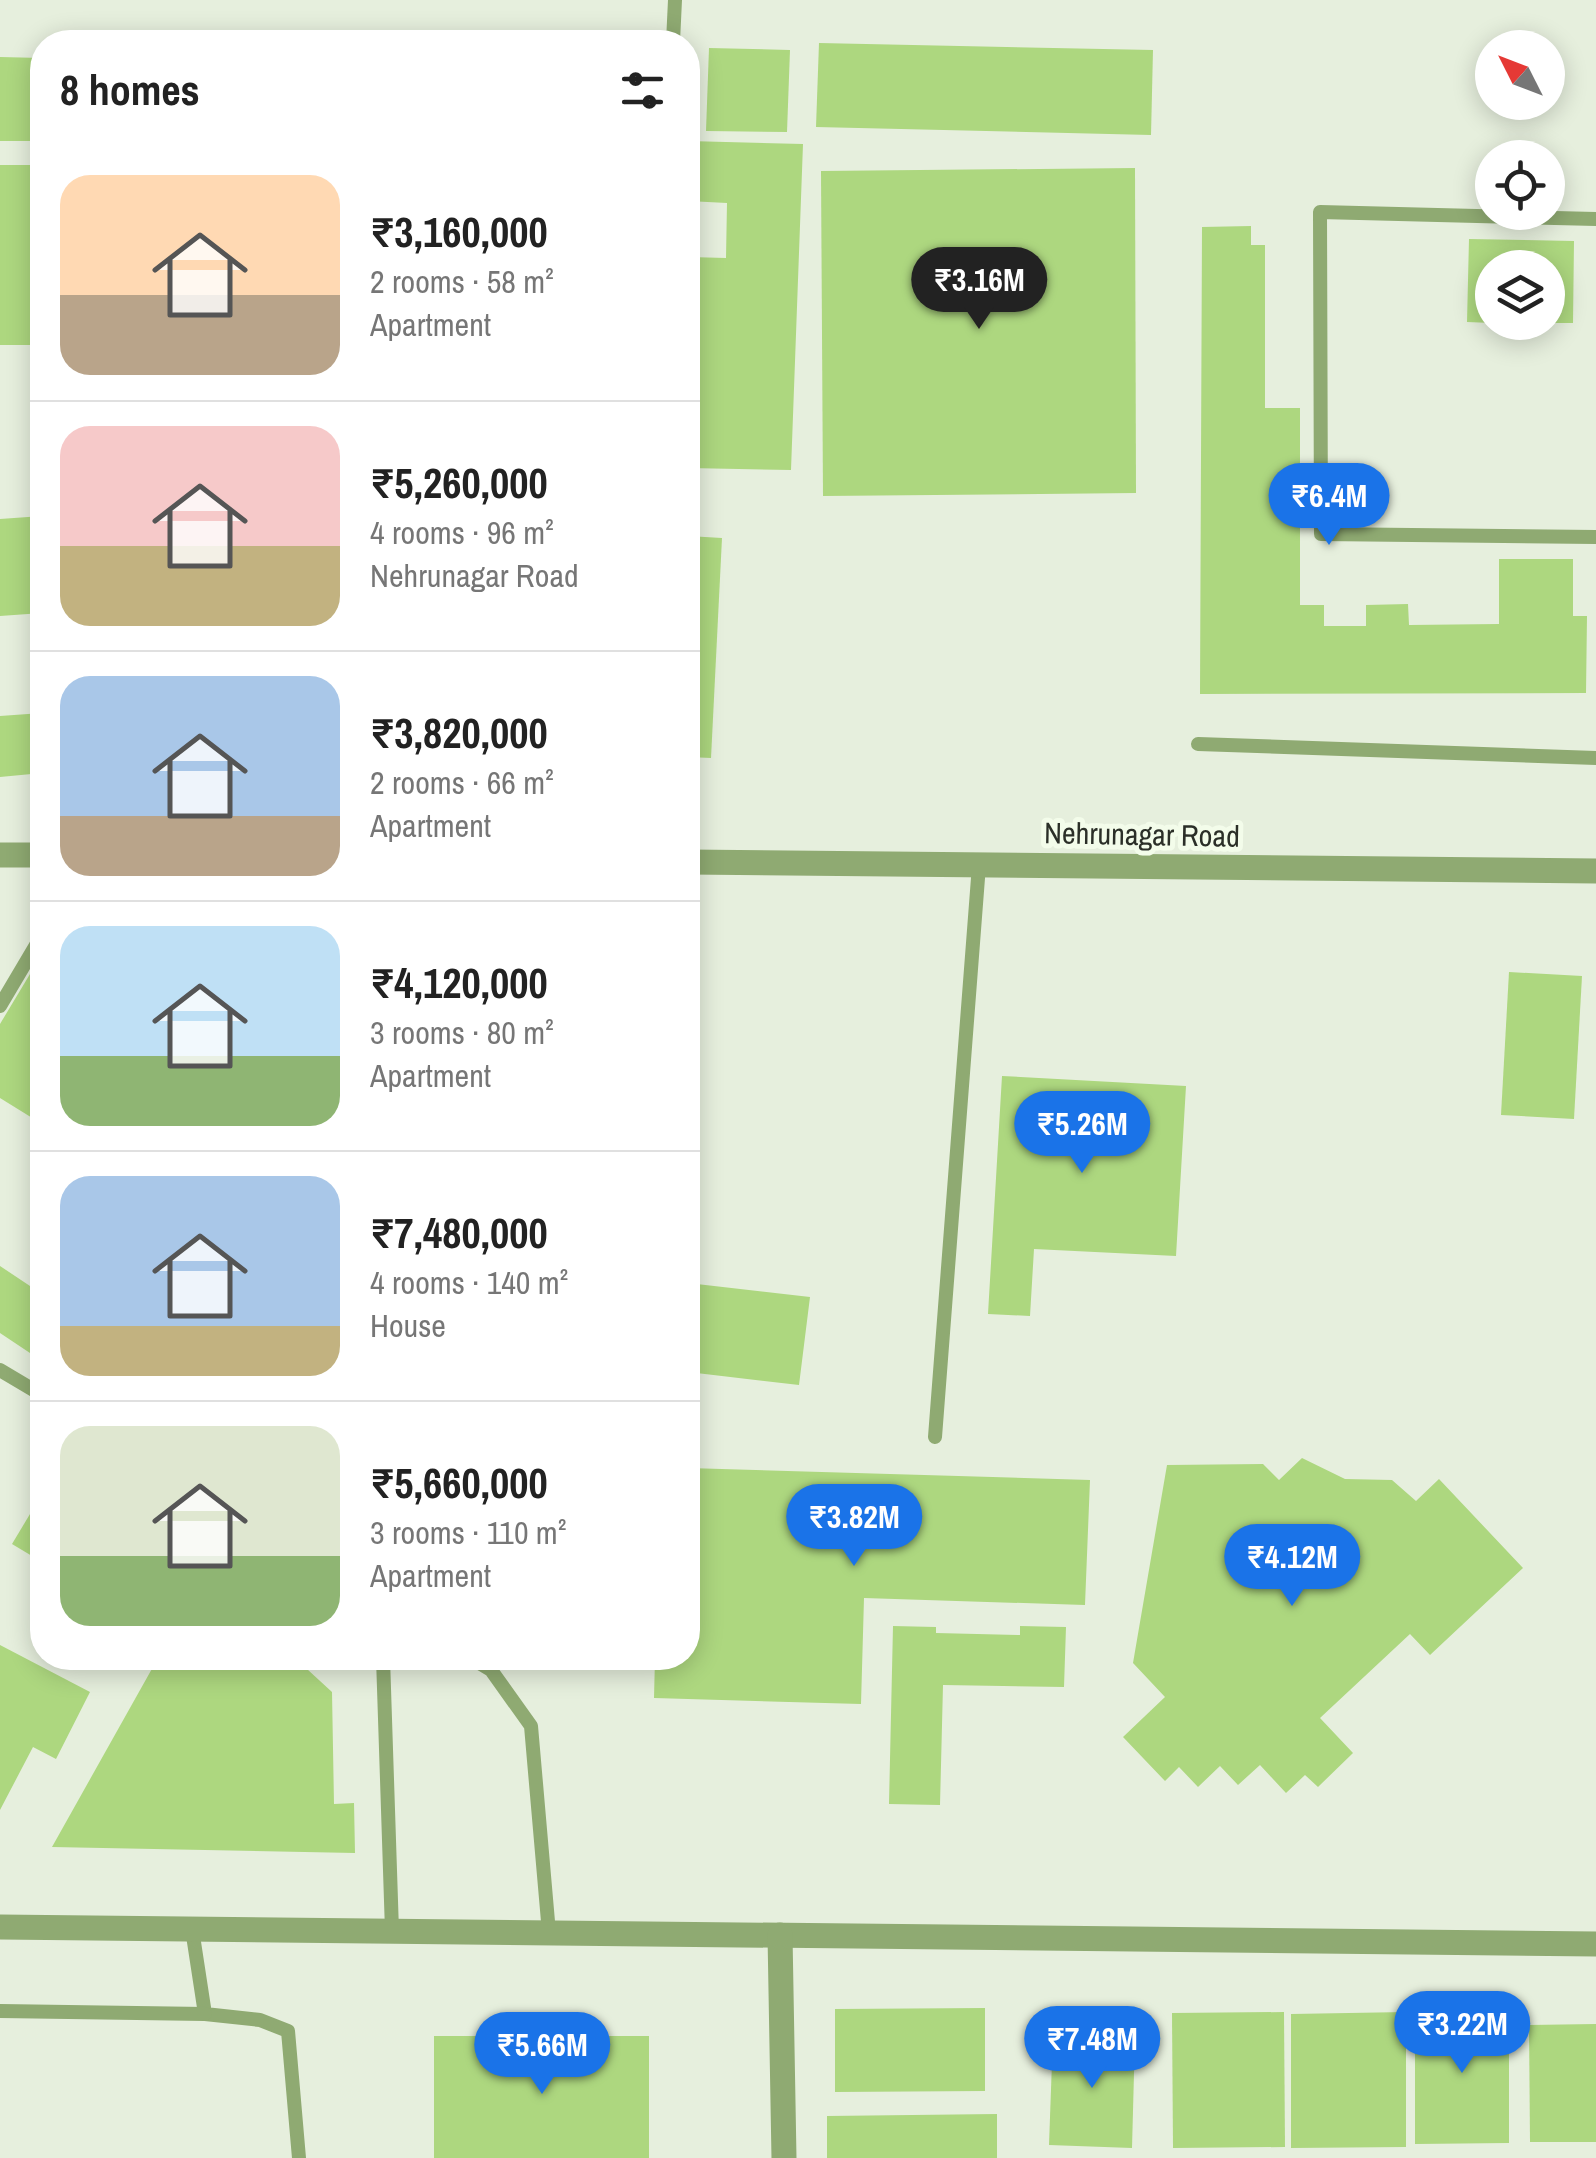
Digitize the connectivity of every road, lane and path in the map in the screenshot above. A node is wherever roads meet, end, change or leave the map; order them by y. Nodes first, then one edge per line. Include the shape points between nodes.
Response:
1 (674, 0) edge
2 (674, 30) edge
3 (1596, 219) edge
4 (1596, 537) edge
5 (1198, 744) dead end
6 (1596, 758) edge
7 (0, 855) edge
8 (30, 855) edge
9 (700, 862) edge
10 (979, 865) junction
11 (1596, 871) edge
12 (30, 955) edge
13 (0, 1006) edge
14 (0, 1370) edge
15 (30, 1388) edge
16 (935, 1438) dead end
17 (383, 1670) edge
18 (491, 1670) edge
19 (0, 1926) edge
20 (192, 1929) junction
21 (392, 1931) junction
22 (548, 1933) junction
23 (780, 1935) junction
24 (1596, 1944) edge
25 (0, 2011) edge
26 (205, 2014) junction
27 (299, 2158) edge
28 (784, 2158) edge

1 - 2 lane
3 - 4 lane via 1320,212 1321,534
5 - 6 lane
7 - 8 street
9 - 10 street, Nehrunagar Road
10 - 11 street, Nehrunagar Road
10 - 16 lane
12 - 13 lane
14 - 15 lane
17 - 21 lane
18 - 22 lane via 531,1726
19 - 20 street
20 - 21 street
20 - 26 lane
21 - 22 street
22 - 23 street
23 - 24 street
23 - 28 street
25 - 26 lane
26 - 27 lane via 288,2030

